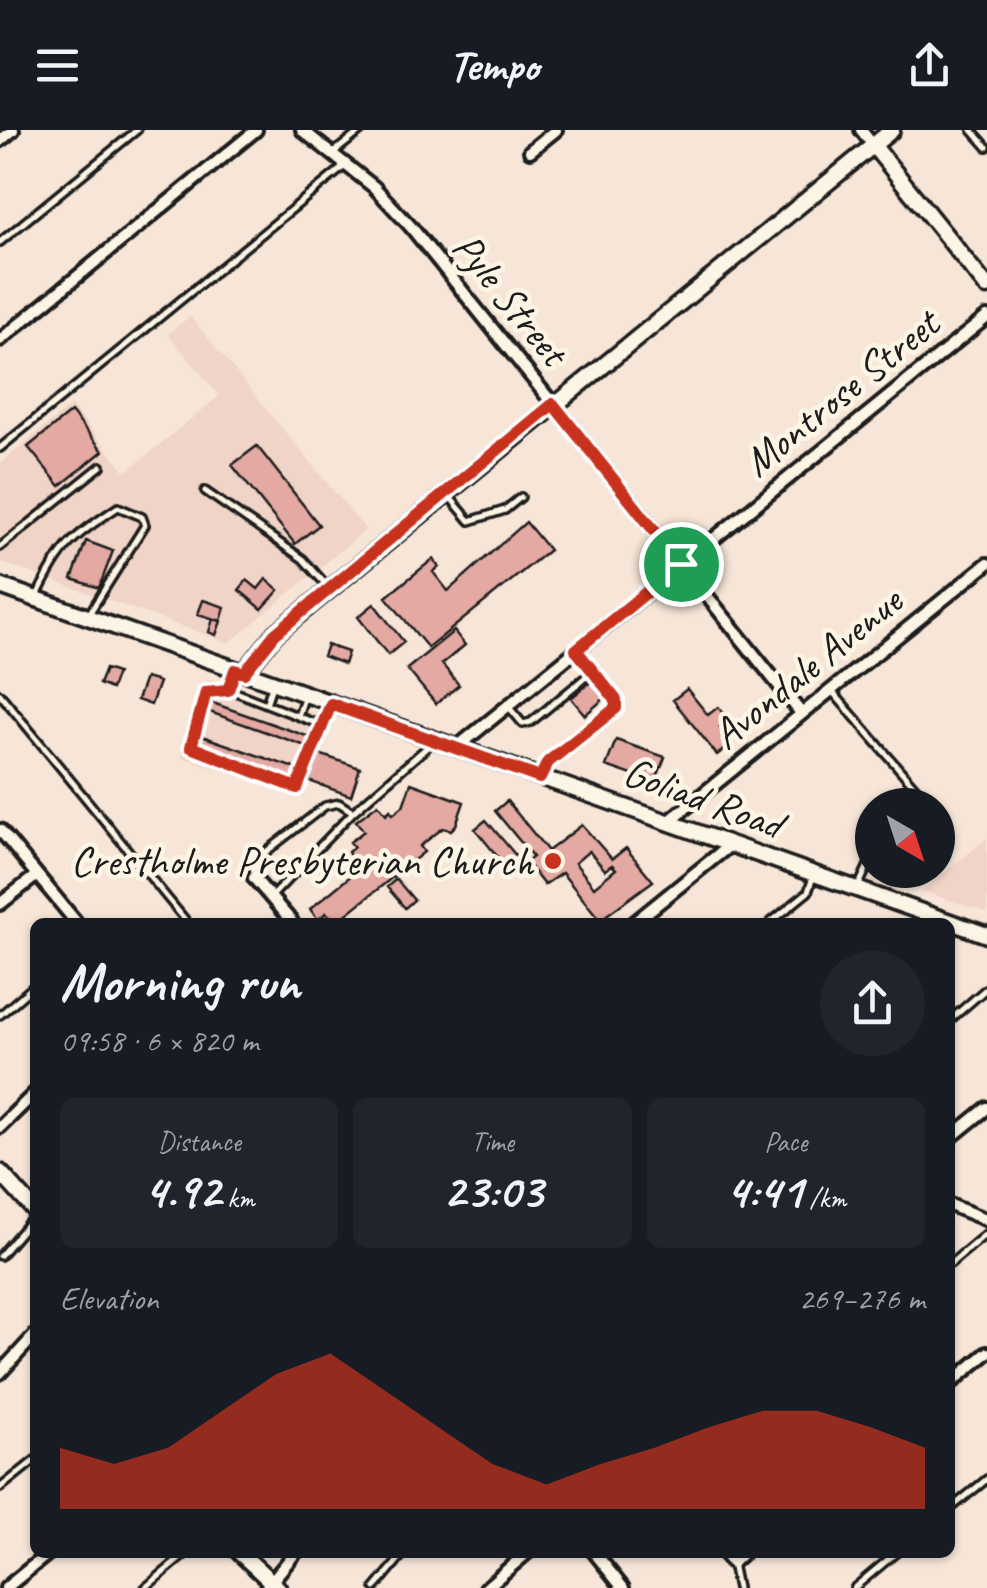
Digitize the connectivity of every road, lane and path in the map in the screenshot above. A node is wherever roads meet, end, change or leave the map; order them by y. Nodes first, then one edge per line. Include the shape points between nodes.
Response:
1 (13, 130) edge
2 (137, 130) edge
3 (256, 130) edge
4 (302, 130) edge
5 (362, 130) edge
6 (556, 130) edge
7 (861, 130) edge
8 (892, 130) edge
9 (972, 130) edge
10 (0, 141) edge
11 (874, 145) junction
12 (987, 147) edge
13 (530, 151) dead end
14 (332, 154) junction
15 (346, 164) junction
16 (0, 242) edge
17 (987, 287) edge
18 (987, 317) edge
19 (0, 340) edge
20 (553, 404) junction
21 (0, 448) edge
22 (101, 466) dead end
23 (204, 491) dead end
24 (446, 492) junction
25 (520, 497) dead end
26 (0, 547) edge
27 (681, 564) junction
28 (987, 564) edge
29 (0, 586) edge
30 (330, 588) junction
31 (36, 599) junction
32 (86, 617) junction
33 (576, 650) junction
34 (593, 671) junction
35 (240, 672) junction
36 (273, 683) junction
37 (228, 690) junction
38 (831, 690) junction
39 (0, 694) edge
40 (306, 695) junction
41 (266, 704) junction
42 (331, 704) junction
43 (508, 706) junction
44 (802, 714) junction
45 (298, 716) junction
46 (323, 726) junction
47 (435, 740) junction
48 (456, 748) junction
49 (540, 778) junction
50 (915, 788) edge
51 (354, 812) junction
52 (668, 823) junction
53 (0, 830) edge
54 (730, 845) junction
55 (814, 874) junction
56 (37, 875) junction
57 (254, 878) joint
58 (857, 890) joint
59 (270, 897) junction
60 (0, 904) edge
61 (916, 917) edge
62 (73, 918) edge
63 (183, 918) edge
64 (288, 918) edge
65 (640, 918) edge
66 (776, 918) edge
67 (955, 927) edge
68 (987, 935) edge
69 (987, 988) edge
70 (30, 989) edge
71 (0, 1014) edge
72 (955, 1016) edge
73 (30, 1098) edge
74 (987, 1108) edge
75 (0, 1127) edge
76 (955, 1134) edge
77 (0, 1172) edge
78 (30, 1207) edge
79 (955, 1208) edge
80 (30, 1219) edge
81 (987, 1220) edge
82 (987, 1234) edge
83 (0, 1256) edge
84 (955, 1260) edge
85 (30, 1341) edge
86 (987, 1353) edge
87 (0, 1373) edge
88 (955, 1380) edge
89 (30, 1464) edge
90 (987, 1478) edge
91 (0, 1488) edge
92 (955, 1505) edge
93 (43, 1558) edge
94 (181, 1558) edge
95 (245, 1558) edge
96 (292, 1558) edge
97 (401, 1558) edge
98 (521, 1558) edge
99 (599, 1558) edge
100 (728, 1558) edge
101 (737, 1558) edge
102 (890, 1558) edge
103 (732, 1563) junction
104 (272, 1586) edge
105 (6, 1588) edge
106 (145, 1588) edge
107 (375, 1588) edge
108 (486, 1588) edge
109 (622, 1588) edge
110 (736, 1588) edge
111 (854, 1588) edge

1 - 10 street
2 - 16 lane
3 - 19 street
4 - 14 street, Pyle Street
5 - 14 lane
6 - 13 street
7 - 11 street
8 - 11 street
9 - 12 lane
11 - 17 street
11 - 20 street
14 - 15 street, Pyle Street
15 - 20 street, Pyle Street via 411,227
15 - 21 lane
18 - 27 street, Montrose Street
20 - 24 street
20 - 27 street, Pyle Street
22 - 26 lane
23 - 30 lane via 303,559
24 - 25 lane via 470,521 505,510
24 - 30 street
27 - 33 street, Montrose Street
27 - 44 street, Pyle Street
28 - 38 street, Avondale Avenue
29 - 31 street, Goliad Road
30 - 35 street
31 - 32 street, Goliad Road
31 - 32 lane via 70,539 118,507 142,517 145,524
32 - 35 street, Goliad Road
33 - 34 lane
33 - 43 street, Montrose Street
34 - 43 lane via 531,722 524,724
34 - 49 lane via 616,708 548,762
35 - 36 street, Goliad Road
35 - 37 lane
36 - 40 street, Goliad Road
36 - 41 lane
37 - 41 lane
37 - 46 lane via 206,692 191,747 297,788
38 - 44 street, Avondale Avenue
38 - 50 lane
39 - 63 lane
40 - 42 street, Goliad Road
40 - 45 lane
41 - 45 lane
42 - 46 lane
42 - 47 street, Goliad Road
43 - 48 street, Montrose Street
44 - 52 street, Avondale Avenue
45 - 46 lane
47 - 48 street, Goliad Road
47 - 51 lane
48 - 49 street, Goliad Road
49 - 52 street, Goliad Road
51 - 57 lane via 339,803 325,806 253,862
51 - 59 lane
52 - 54 street, Goliad Road
53 - 56 street
54 - 55 street, Goliad Road
54 - 65 street
55 - 58 street, Goliad Road
55 - 66 lane via 808,892
56 - 60 street
56 - 62 street
57 - 59 street
58 - 61 street, Goliad Road
59 - 64 street
67 - 68 street, Goliad Road
69 - 72 lane
70 - 71 lane
73 - 75 street
74 - 76 street
77 - 78 street
79 - 81 street
80 - 83 lane
82 - 84 lane
85 - 87 street
86 - 88 street
89 - 91 lane
90 - 92 lane
93 - 105 street
94 - 106 lane
95 - 104 street
96 - 104 street
97 - 107 lane
98 - 108 street
99 - 109 street
100 - 103 street
101 - 103 street
102 - 111 lane
103 - 110 lane

